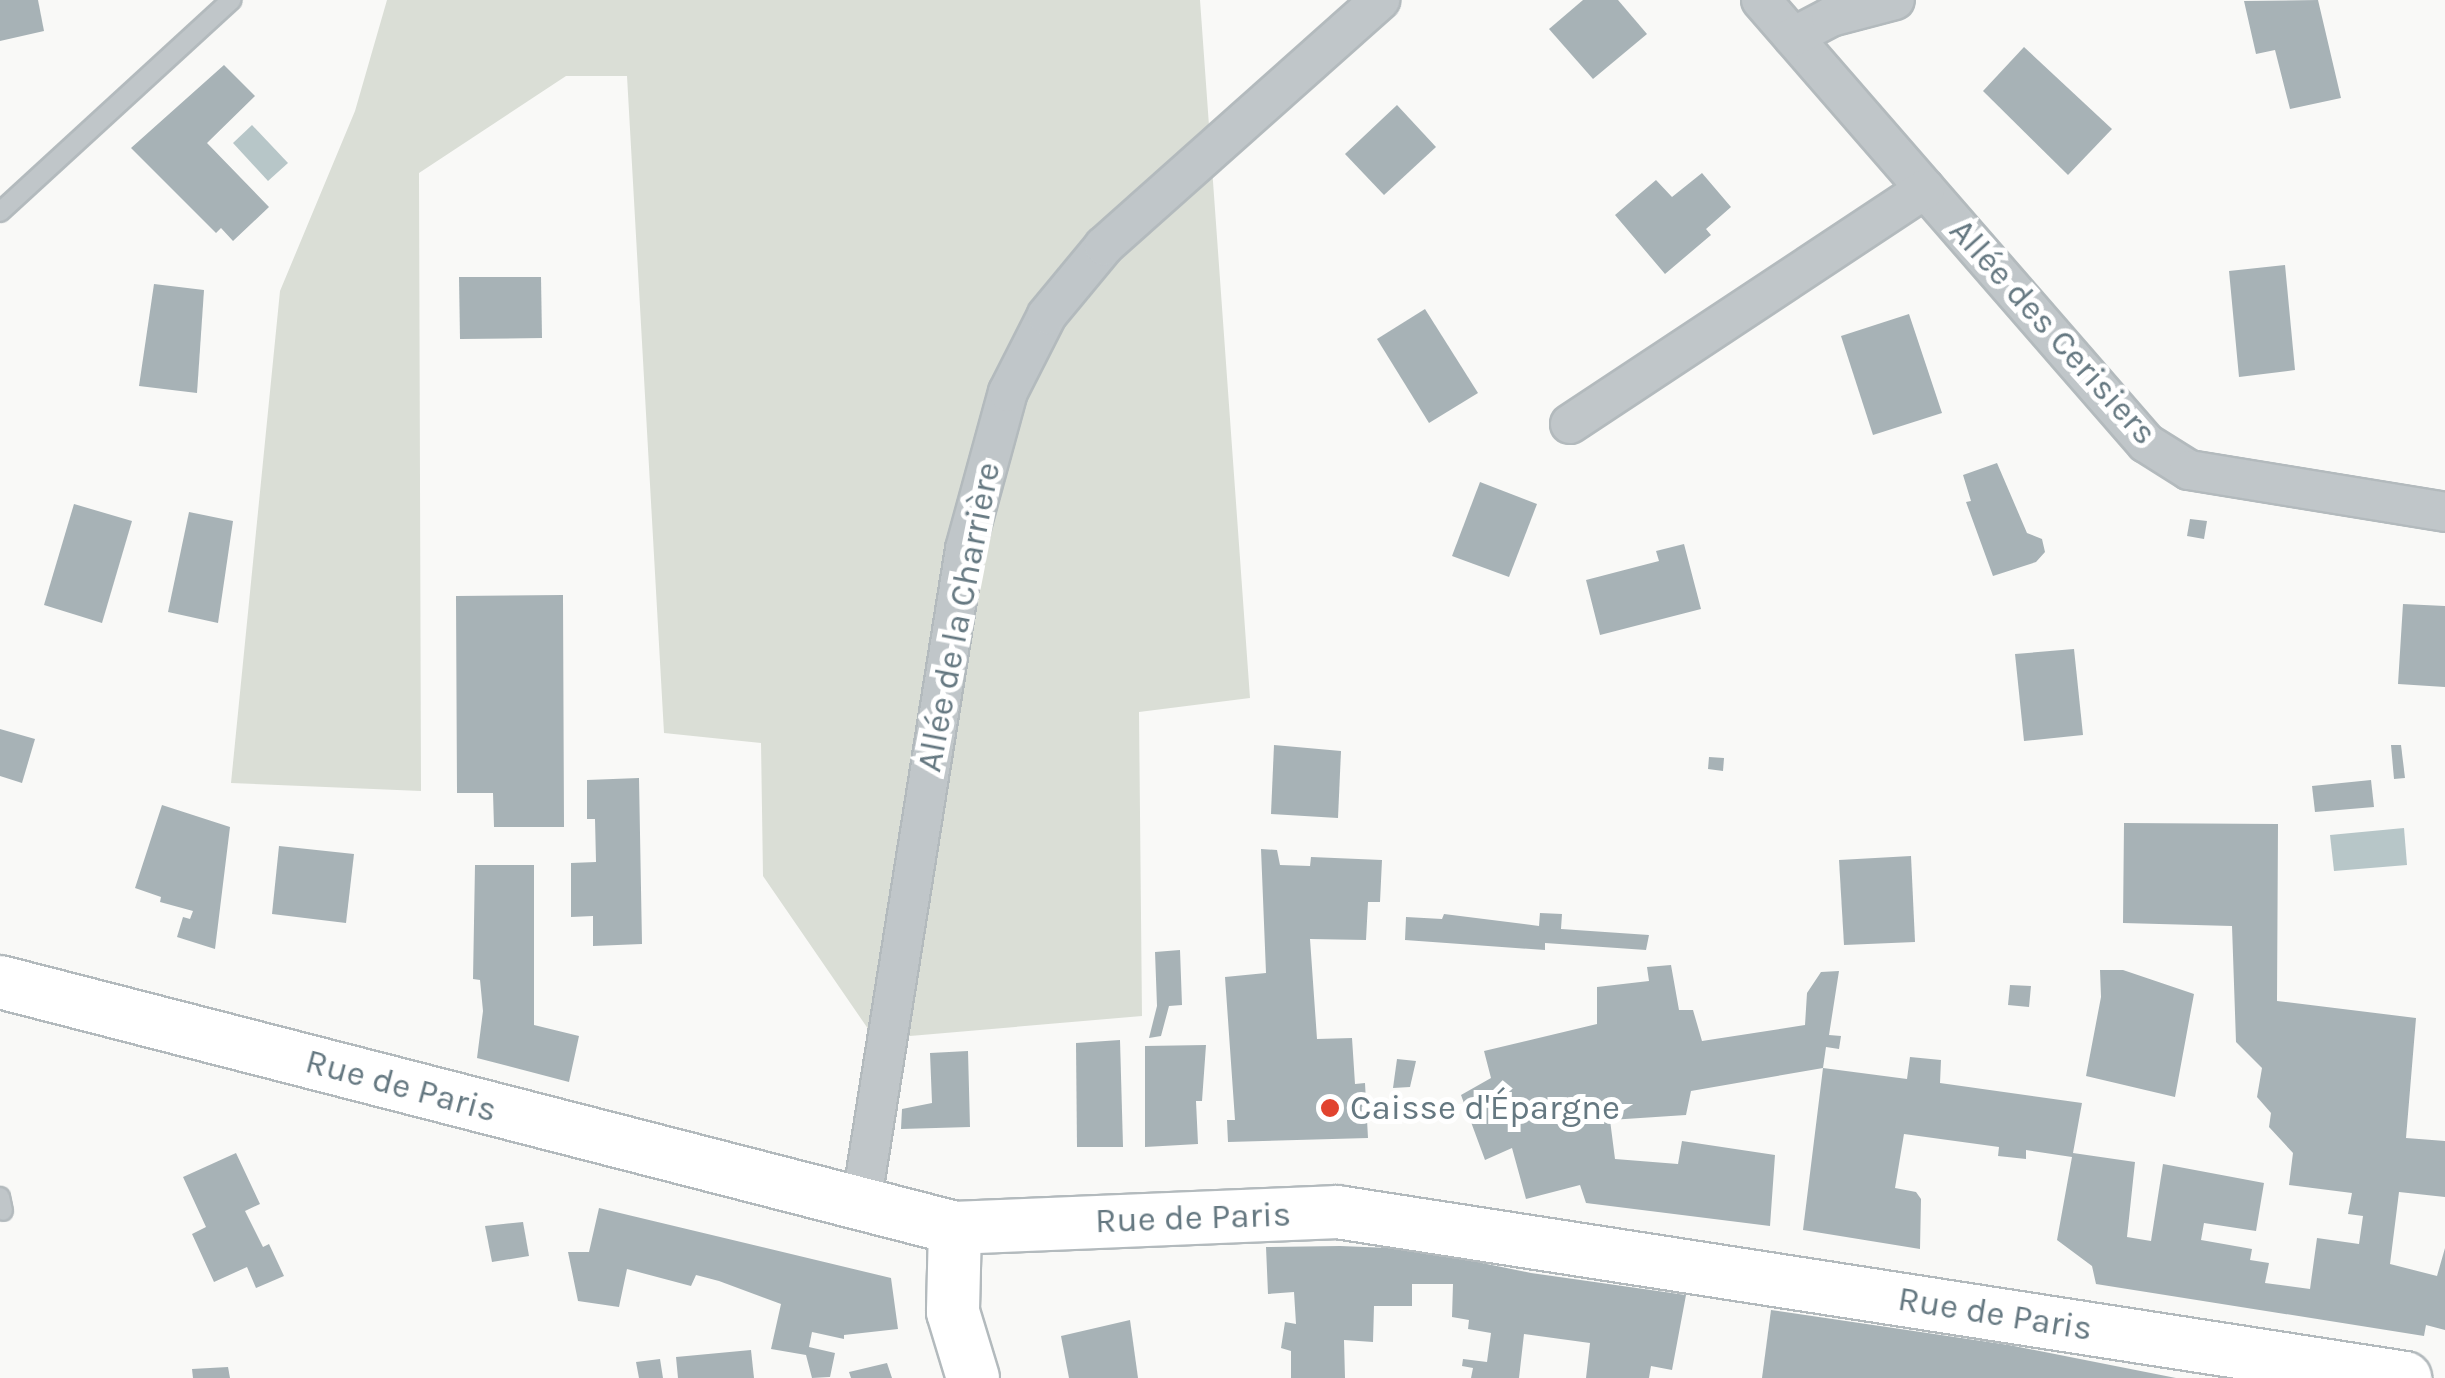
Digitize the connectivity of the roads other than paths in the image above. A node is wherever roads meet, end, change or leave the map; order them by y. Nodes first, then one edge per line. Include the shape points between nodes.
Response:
1 (232, 0) edge
2 (1380, 0) edge
3 (1761, 0) edge
4 (1895, 0) edge
5 (1793, 37) junction
6 (1925, 190) junction
7 (0, 212) edge
8 (1570, 424) dead end
9 (2445, 512) edge
10 (0, 982) edge
11 (861, 1205) junction
12 (955, 1228) junction
13 (973, 1378) edge
14 (2405, 1378) edge

1 - 7 lane
2 - 11 street, Allée de la Charrière via 1104,246 1048,315 1008,392 965,549
3 - 5 street, Allée des Cerisiers
4 - 5 street via 1831,17
5 - 6 street, Allée des Cerisiers
6 - 8 street
6 - 9 street, Allée des Cerisiers via 2146,442 2189,470
10 - 11 main road, Rue de Paris
11 - 12 main road, Rue de Paris
12 - 13 main road via 953,1312
12 - 14 main road, Rue de Paris via 1337,1212

